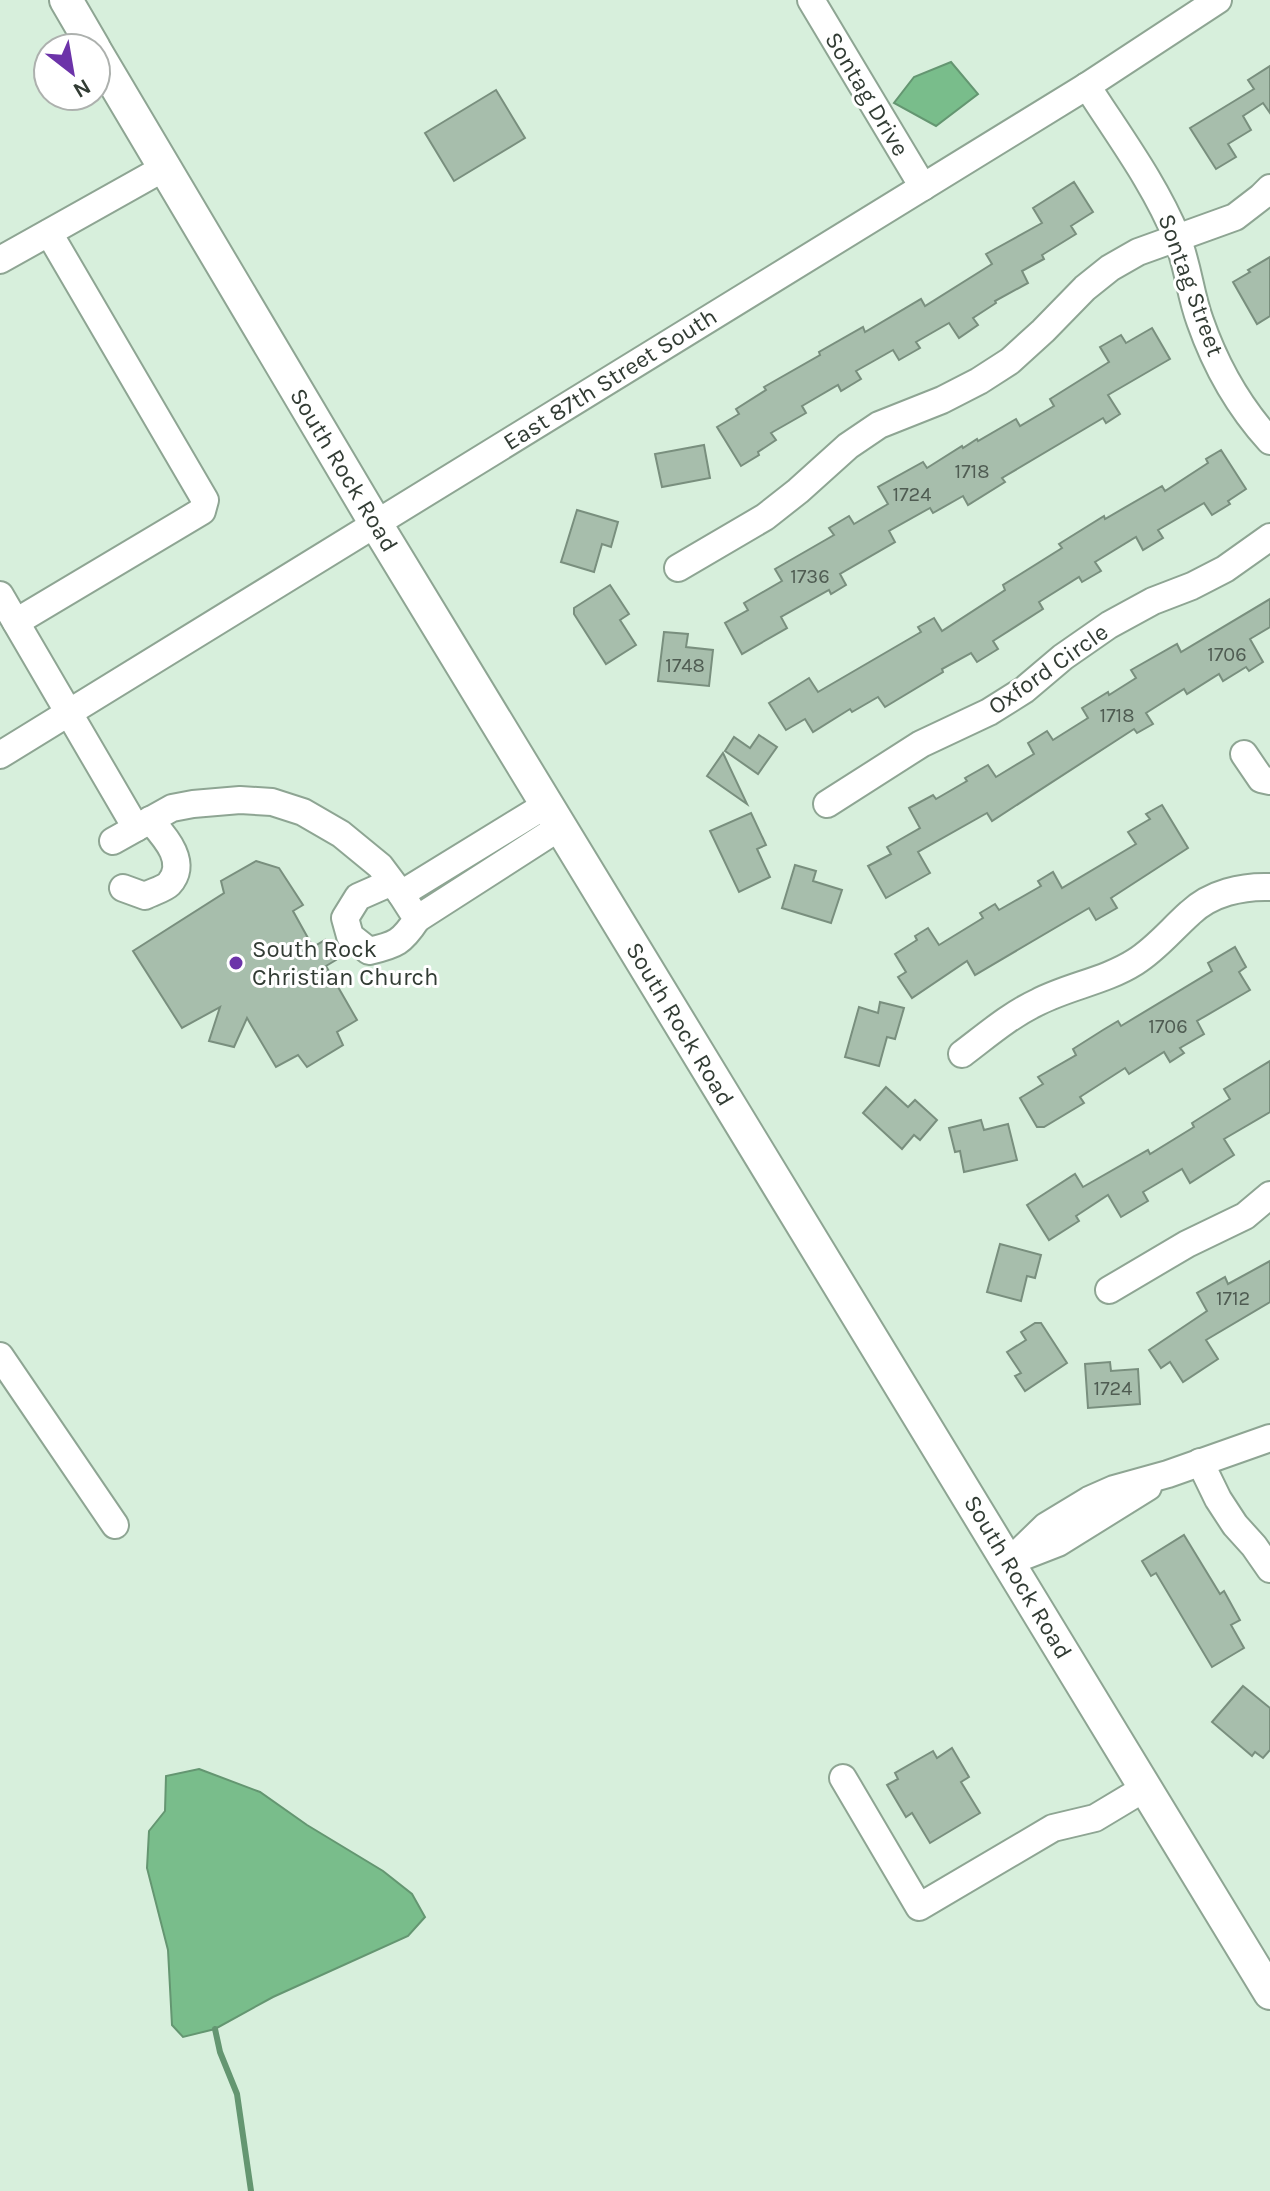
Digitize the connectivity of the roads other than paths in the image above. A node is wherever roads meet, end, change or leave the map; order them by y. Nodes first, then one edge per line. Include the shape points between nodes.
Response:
1 (66, 0) edge
2 (811, 0) edge
3 (1218, 0) edge
4 (85, 32) edge
5 (112, 79) edge
6 (1087, 86) junction
7 (164, 168) junction
8 (923, 187) junction
9 (1270, 188) edge
10 (49, 233) junction
11 (1177, 237) junction
12 (0, 260) edge
13 (1270, 441) edge
14 (376, 524) junction
15 (1270, 537) edge
16 (678, 568) dead end
17 (6, 610) edge
18 (69, 712) junction
19 (1244, 754) dead end
20 (0, 755) edge
21 (1270, 781) edge
22 (827, 804) dead end
23 (553, 816) junction
24 (143, 824) junction
25 (113, 841) dead end
26 (1270, 887) edge
27 (123, 888) dead end
28 (397, 888) junction
29 (417, 919) junction
30 (962, 1054) dead end
31 (1270, 1195) edge
32 (1109, 1290) dead end
33 (0, 1356) edge
34 (1270, 1438) edge
35 (1200, 1462) junction
36 (115, 1525) dead end
37 (1009, 1562) junction
38 (1270, 1569) edge
39 (843, 1778) dead end
40 (1145, 1788) junction
41 (1270, 1993) edge

1 - 4 main road, South Rock Road
2 - 8 street, Sontag Drive
3 - 6 street, East 87th Street South
5 - 7 main road, South Rock Road
6 - 8 street, East 87th Street South
6 - 11 street, Sontag Street via 1159,198
7 - 10 street
7 - 14 main road, South Rock Road
8 - 14 street, East 87th Street South
9 - 11 street via 1235,217
10 - 12 street
10 - 17 street via 205,500 202,511
11 - 13 street, Sontag Street via 1216,358
11 - 16 street via 1110,268 1010,361 942,400 879,425 765,517
14 - 18 street, East 87th Street South
14 - 23 main road, South Rock Road
15 - 22 street, Oxford Circle via 1225,569 1109,625 1024,690 921,744
17 - 18 street
18 - 20 street, East 87th Street South
18 - 24 street
19 - 21 street via 1261,779
23 - 28 street
23 - 29 street
23 - 37 main road, South Rock Road
24 - 25 street
24 - 27 street via 171,844 176,867 169,884 145,896
24 - 28 street via 172,808 193,804 272,802 341,834 380,866
26 - 30 street via 1211,898 1136,961 1036,1003
28 - 29 street
28 - 29 street via 358,897 345,918 350,936 369,951 387,947 405,938
31 - 32 street via 1245,1216
33 - 36 street
34 - 35 street
35 - 37 street via 1168,1474 1058,1543
35 - 38 street via 1235,1525
37 - 40 main road, South Rock Road
39 - 40 street via 919,1907 1053,1828 1095,1818
40 - 41 main road, South Rock Road

